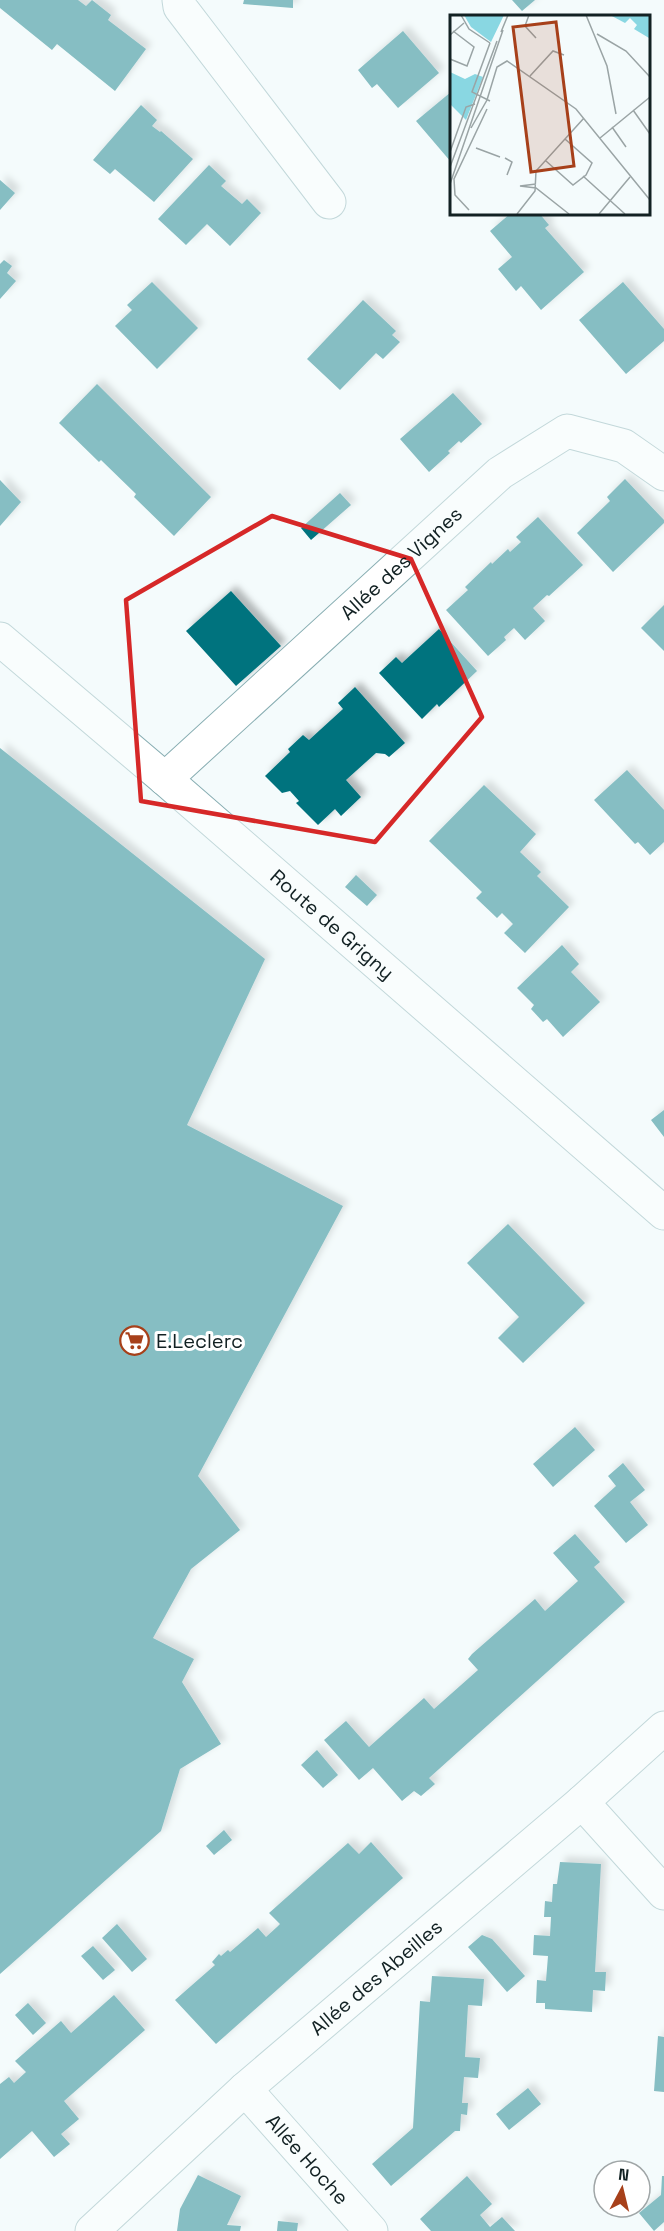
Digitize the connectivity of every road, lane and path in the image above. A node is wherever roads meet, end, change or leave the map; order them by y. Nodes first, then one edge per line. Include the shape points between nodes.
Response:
1 (180, 0) edge
2 (329, 202) dead end
3 (664, 474) edge
4 (0, 639) edge
5 (165, 779) junction
6 (664, 1213) edge
7 (664, 1728) edge
8 (582, 1802) junction
9 (664, 1893) edge
10 (245, 2089) junction
11 (92, 2231) edge
12 (370, 2231) edge

1 - 2 street via 180,8
3 - 5 street, Allée des Vignes via 624,446 567,431 500,473
4 - 5 street, Route de Grigny
5 - 6 street, Route de Grigny
7 - 8 street, Allée des Abeilles
8 - 9 street
8 - 10 street, Allée des Abeilles
10 - 11 street, Allée des Abeilles
10 - 12 street, Allée Hoche

